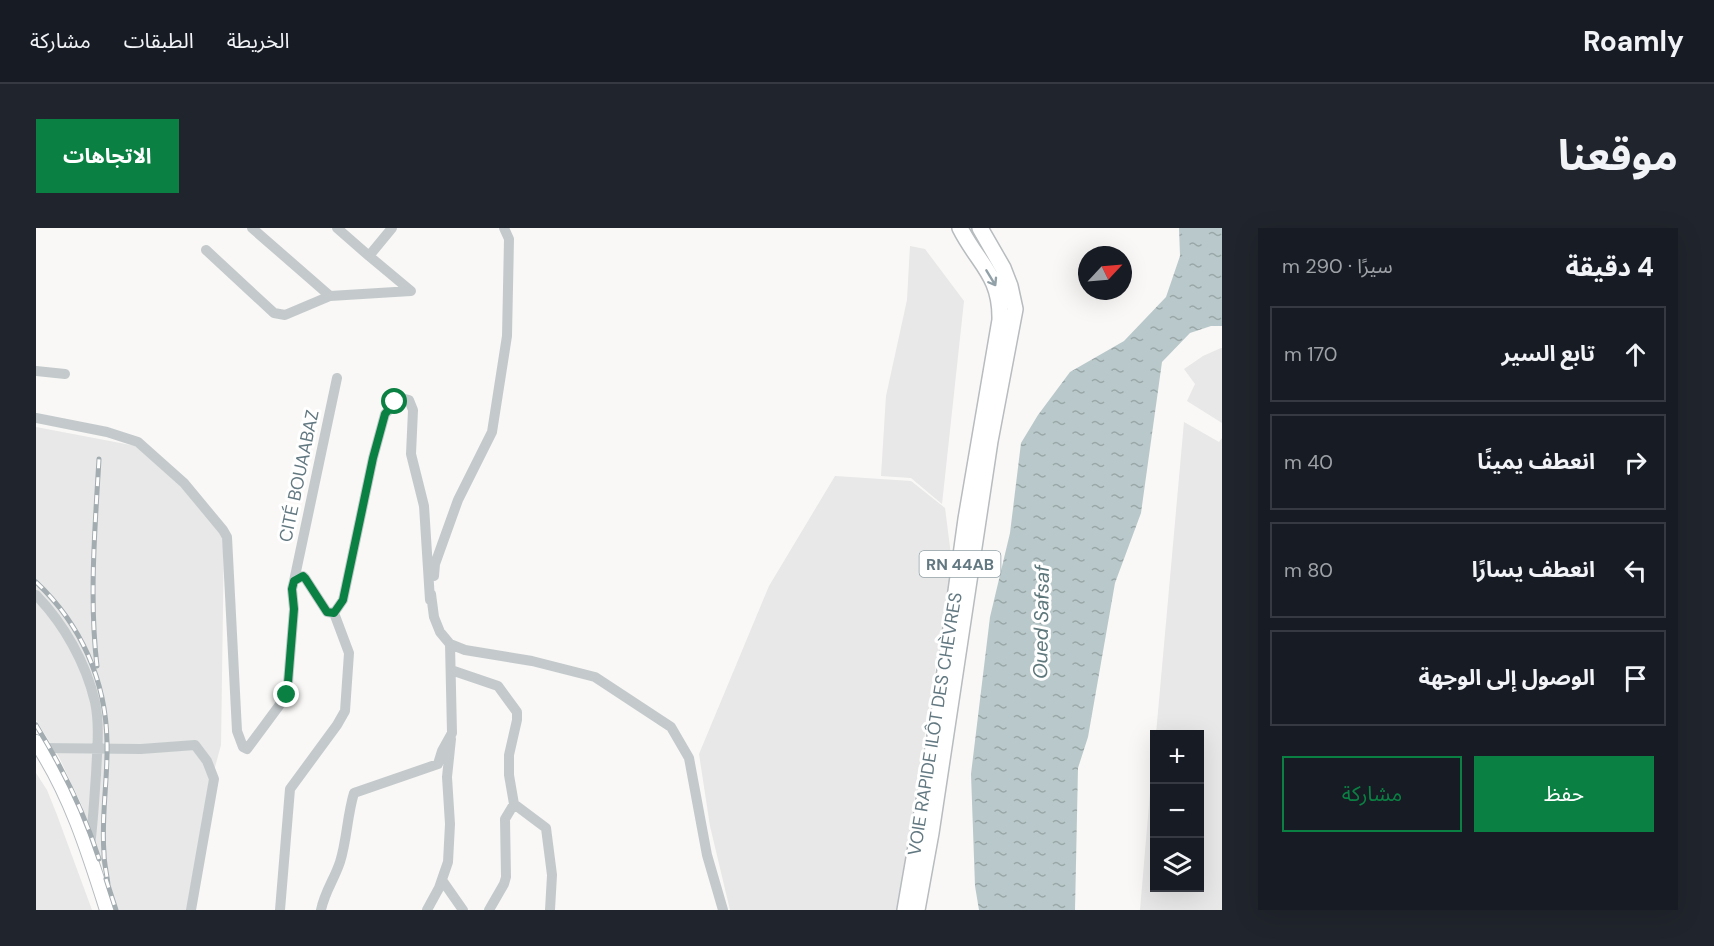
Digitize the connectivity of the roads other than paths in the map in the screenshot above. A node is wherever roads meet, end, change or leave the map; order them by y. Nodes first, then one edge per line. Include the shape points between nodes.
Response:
1 (252, 228) edge
2 (337, 228) edge
3 (392, 228) edge
4 (504, 228) edge
5 (960, 228) edge
6 (980, 228) edge
7 (206, 250) dead end
8 (369, 256) junction
9 (330, 297) junction
10 (36, 371) edge
11 (65, 374) dead end
12 (337, 378) dead end
13 (36, 418) edge
14 (294, 581) junction
15 (36, 595) edge
16 (430, 600) junction
17 (334, 613) junction
18 (450, 644) junction
19 (451, 670) junction
20 (452, 733) junction
21 (38, 745) edge
22 (98, 749) junction
23 (514, 804) junction
24 (89, 856) junction
25 (442, 880) junction
26 (107, 910) edge
27 (191, 910) edge
28 (280, 910) edge
29 (321, 910) edge
30 (427, 910) edge
31 (463, 910) edge
32 (489, 910) edge
33 (550, 910) edge
34 (723, 910) edge
35 (905, 910) edge
36 (916, 910) edge

1 - 9 street
2 - 8 street
3 - 8 street
4 - 16 street via 509,239 507,336 492,432 458,500 435,564
5 -> 35 highway, VOIE RAPIDE ILÔT DES CHÈVRES / RN 44AB via 997,287 1000,320
6 - 36 highway, VOIE RAPIDE ILÔT DES CHÈVRES / RN 44AB via 1003,268 1015,309 990,441 937,798
7 - 9 street via 274,313 285,315
8 - 9 street via 411,291
10 - 11 street
12 - 14 street, CITÉ BOUAABAZ
13 - 14 street, CITÉ BOUAABAZ via 138,442 184,483 223,530 227,537 237,731 247,749 287,695
14 - 17 street via 303,576 327,612
15 - 22 street via 69,638 87,675 95,703
16 - 17 street via 424,506 411,454 413,410 409,400 401,398 385,414 343,600
16 - 18 street via 440,632
17 - 28 street via 349,653 345,711 290,789
18 - 19 street
18 - 34 street via 595,677 671,727 689,758 707,855
19 - 20 street
19 - 23 street via 498,686 517,712 509,755
20 - 25 street via 447,777 448,861
20 - 29 street via 438,764 354,794 340,862 324,894
21 - 22 street
21 - 24 main road via 71,809
22 - 24 street
22 - 27 street via 195,745 207,761 214,779
23 - 32 street via 505,819 506,877
23 - 33 street via 546,828 552,875
24 - 26 main road
25 - 30 street
25 - 31 street

